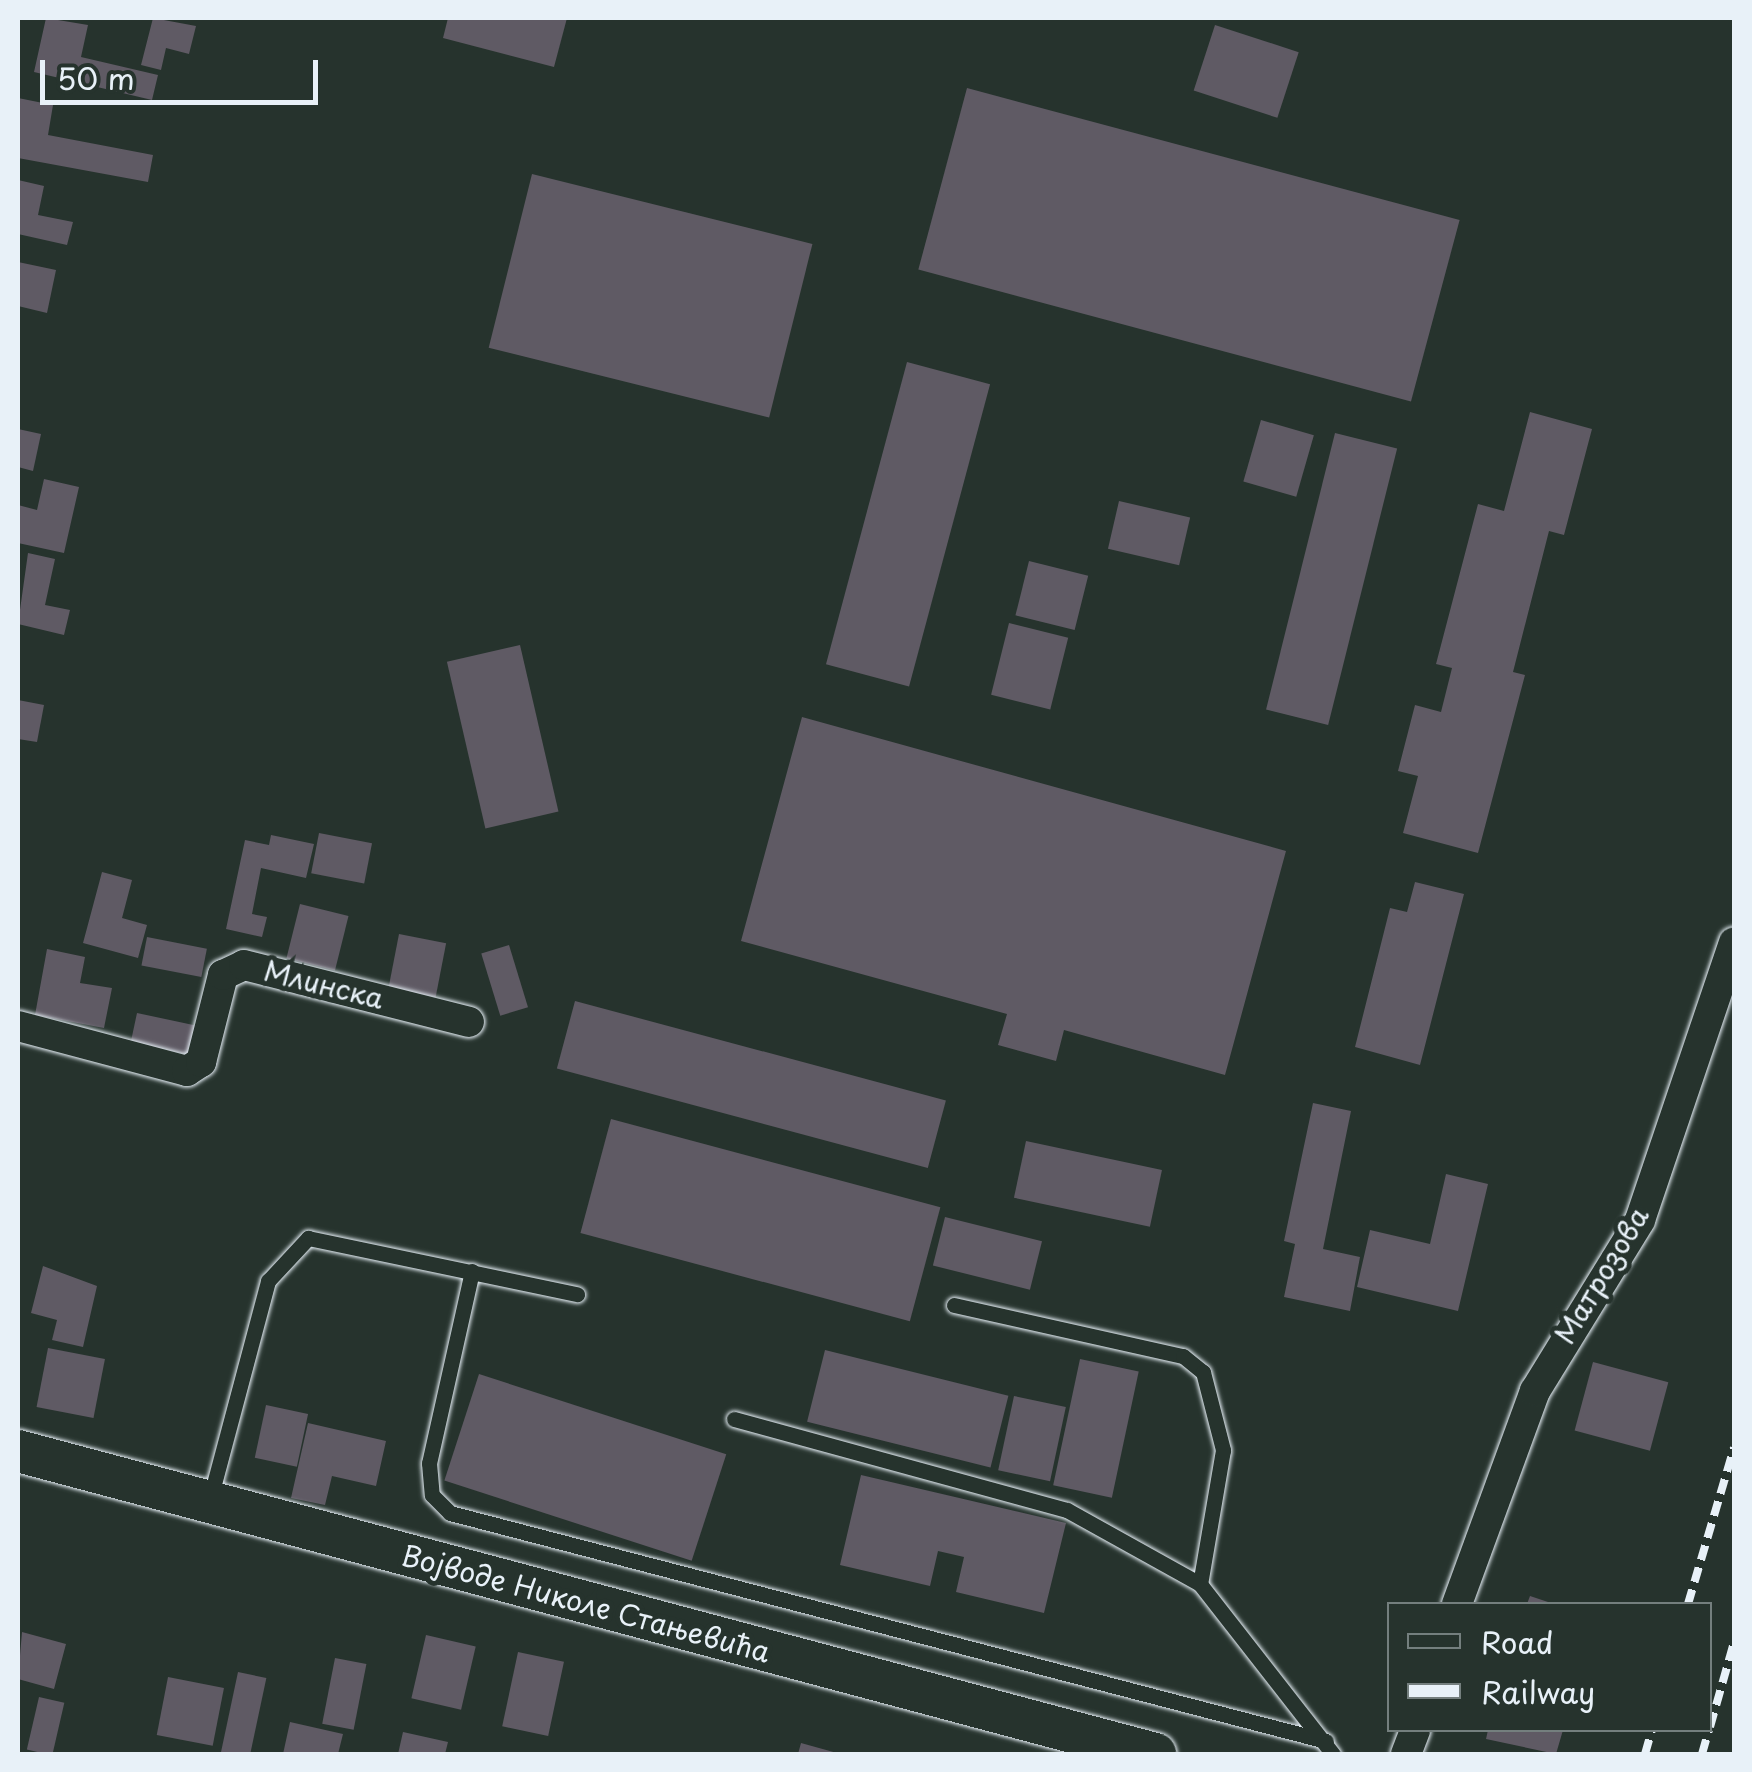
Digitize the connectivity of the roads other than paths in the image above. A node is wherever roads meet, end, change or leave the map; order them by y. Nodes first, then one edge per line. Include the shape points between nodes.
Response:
1 (1734, 942) edge
2 (468, 1022) dead end
3 (18, 1026) edge
4 (472, 1271) junction
5 (577, 1294) dead end
6 (954, 1305) dead end
7 (734, 1419) dead end
8 (18, 1452) edge
9 (209, 1503) junction
10 (1200, 1584) junction
11 (1458, 1602) edge
12 (1100, 1747) edge
13 (1329, 1748) edge
14 (1154, 1754) edge

1 - 11 street, Матрозова via 1640,1220 1535,1391
2 - 3 street, Млинска via 244,965 222,975 201,1062 187,1070
4 - 5 lane
4 - 9 lane via 322,1237 289,1249 268,1281
4 - 13 lane via 430,1463 432,1495 450,1513
6 - 10 lane via 1183,1356 1203,1372 1223,1450
7 - 10 lane via 1067,1510
8 - 9 street, Војводе Николе Стањевића
9 - 12 street, Војводе Николе Стањевића
10 - 13 lane
12 - 14 street, Војводе Николе Стањевића

